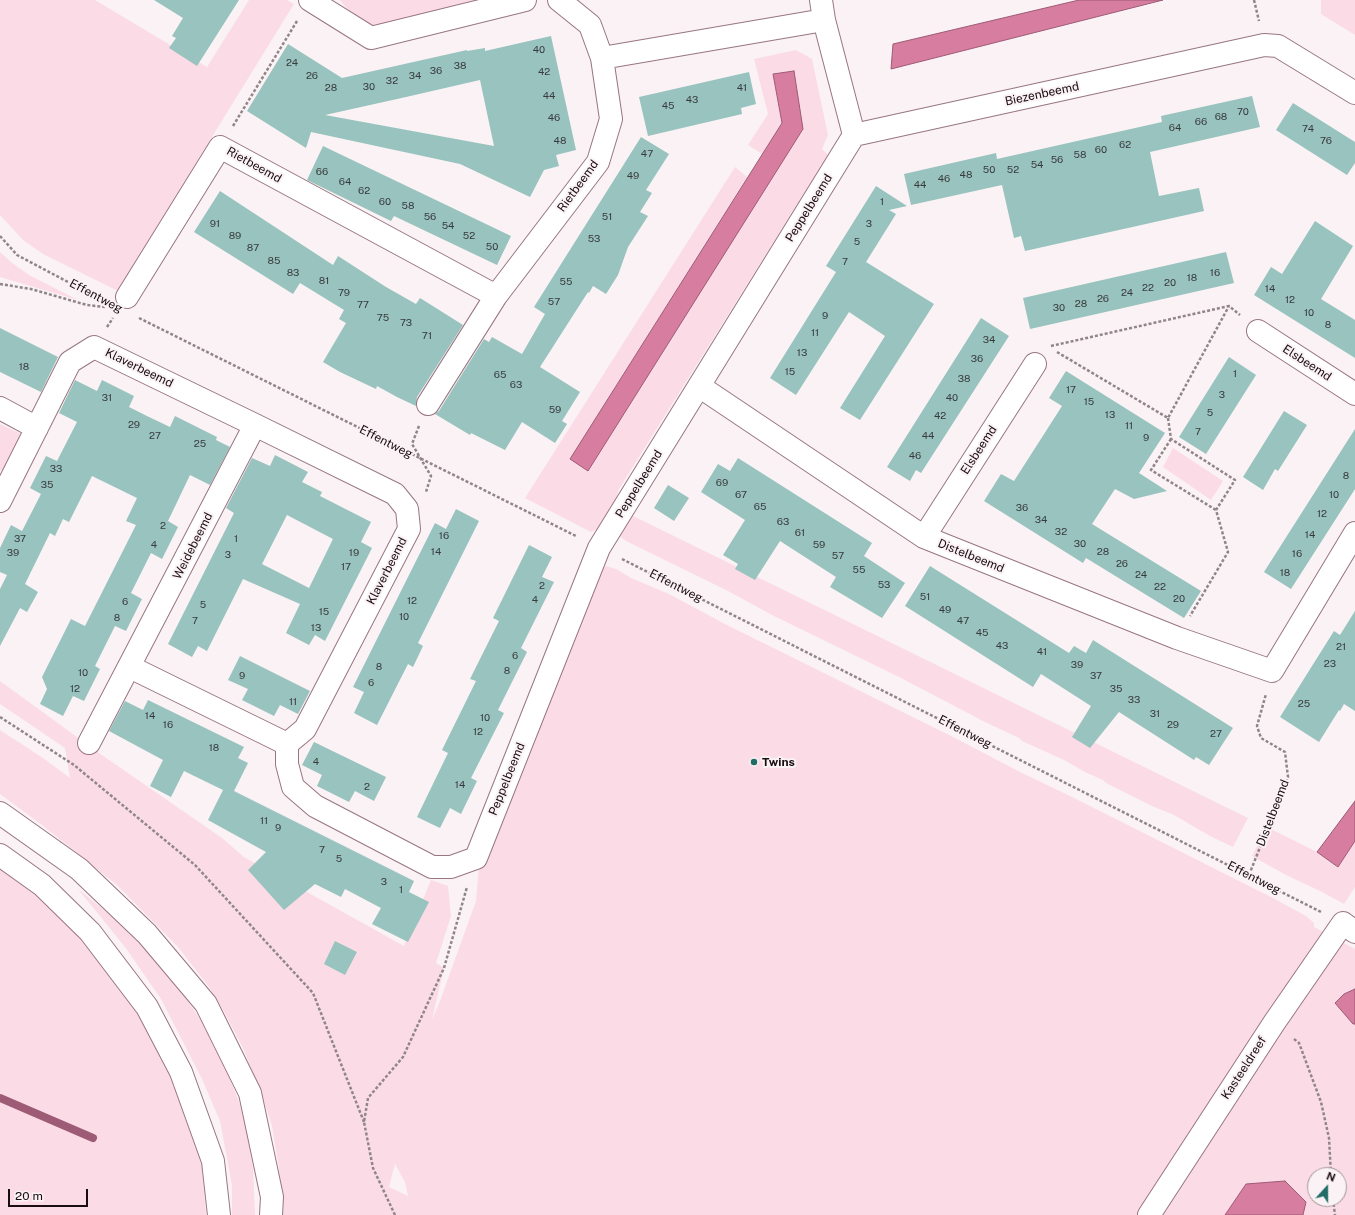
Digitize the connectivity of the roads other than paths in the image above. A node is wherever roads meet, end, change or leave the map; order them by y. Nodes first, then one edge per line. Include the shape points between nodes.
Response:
1 (310, 0) edge
2 (525, 0) edge
3 (559, 0) edge
4 (823, 10) edge
5 (602, 58) junction
6 (1352, 86) edge
7 (854, 136) junction
8 (496, 296) junction
9 (123, 303) road end
10 (1258, 332) road end
11 (1035, 364) dead end
12 (699, 386) junction
13 (1355, 394) edge
14 (428, 404) road end
15 (0, 408) edge
16 (255, 425) junction
17 (37, 428) junction
18 (0, 501) edge
19 (1355, 533) edge
20 (924, 537) junction
21 (130, 667) junction
22 (89, 744) dead end
23 (287, 744) junction
24 (0, 813) edge
25 (0, 855) edge
26 (1349, 927) edge
27 (219, 1215) edge
28 (271, 1215) edge
29 (1149, 1215) edge

1 - 2 street via 371,38
3 - 5 street, Rietbeemd via 590,25
4 - 5 street
4 - 7 street
5 - 8 street, Rietbeemd via 611,119 598,162
6 - 7 street, Biezenbeemd via 1278,46 1264,45
7 - 12 street, Peppelbeemd
8 - 9 street, Rietbeemd via 220,147
8 - 14 street, Rietbeemd
10 - 13 street, Elsbeemd
11 - 20 street, Elsbeemd
12 - 20 street, Distelbeemd
12 - 23 street, Peppelbeemd via 599,548 476,858 451,867 432,867 315,806 294,787 287,764
15 - 17 street
16 - 17 street, Klaverbeemd via 94,347 70,362
16 - 21 street, Weidebeemd
16 - 23 street, Klaverbeemd via 395,494 406,509 409,529 304,729
17 - 18 street, Klaverbeemd
19 - 20 street, Distelbeemd via 1272,671 1177,638
21 - 22 street, Weidebeemd
21 - 23 street
24 - 28 street via 79,869 147,934 206,1004 250,1093 272,1197
25 - 27 street via 42,885 90,932 147,1007 182,1072 213,1161
26 - 29 street, Kasteeldreef via 1274,1023

